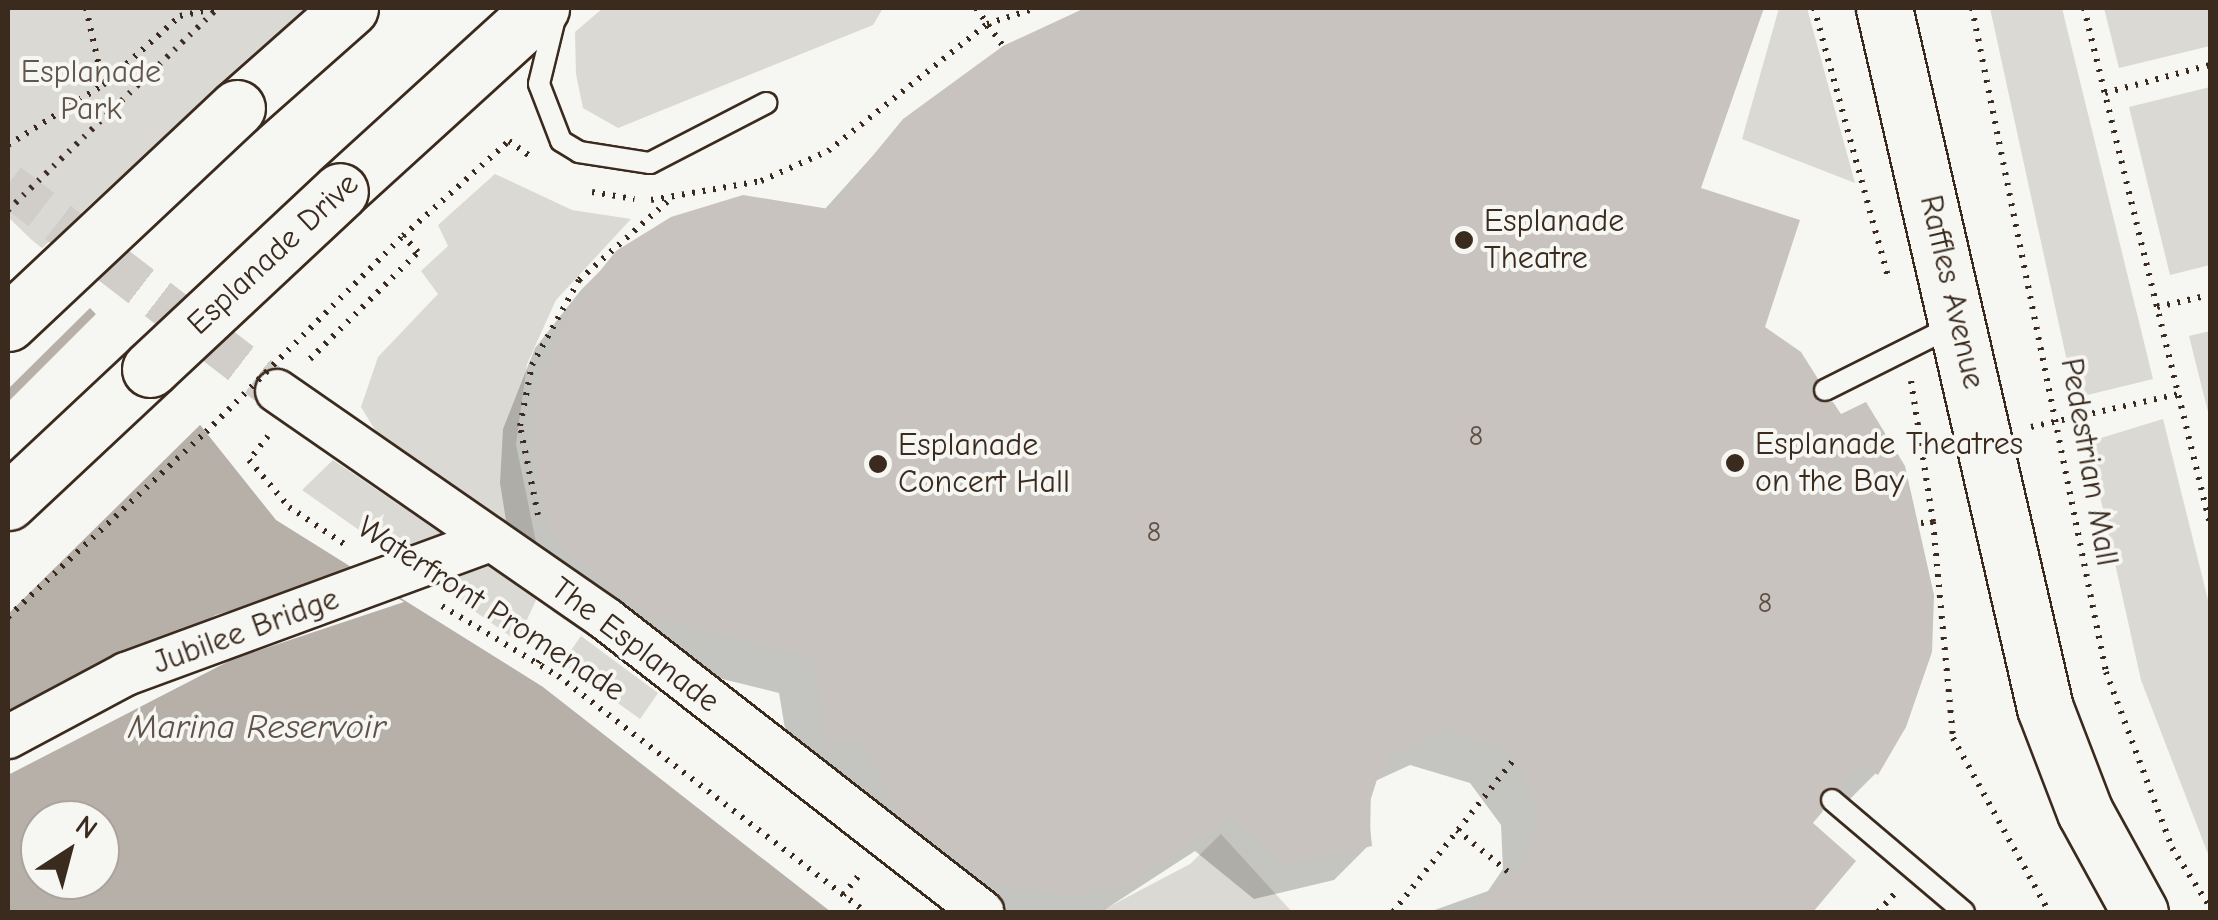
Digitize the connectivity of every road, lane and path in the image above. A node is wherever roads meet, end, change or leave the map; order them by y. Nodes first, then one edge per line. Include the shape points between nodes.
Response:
1 (86, 8) edge
2 (350, 8) edge
3 (541, 8) edge
4 (558, 8) edge
5 (976, 8) edge
6 (1036, 8) edge
7 (1814, 8) edge
8 (1884, 8) edge
9 (1972, 8) edge
10 (2084, 8) edge
11 (214, 9) edge
12 (987, 24) junction
13 (1003, 46) dead end
14 (2210, 65) edge
15 (103, 85) junction
16 (2105, 94) junction
17 (766, 103) dead end
18 (8, 144) edge
19 (668, 201) dead end
20 (8, 210) edge
21 (2210, 295) edge
22 (2157, 308) junction
23 (1960, 322) junction
24 (8, 323) edge
25 (1906, 349) junction
26 (1825, 390) dead end
27 (2178, 394) junction
28 (286, 397) junction
29 (2058, 421) junction
30 (1922, 450) dead end
31 (8, 502) edge
32 (2210, 518) edge
33 (1933, 522) dead end
34 (491, 540) junction
35 (387, 582) junction
36 (576, 598) junction
37 (8, 617) edge
38 (8, 737) edge
39 (1515, 758) dead end
40 (1832, 800) dead end
41 (1458, 830) junction
42 (1512, 875) dead end
43 (2210, 907) edge
44 (866, 912) edge
45 (982, 912) edge
46 (1392, 912) edge
47 (1964, 912) edge
48 (2049, 912) edge
49 (2140, 912) edge

1 - 15 path
2 - 24 main road, bridge
3 - 31 main road, Esplanade Drive, bridge
4 - 17 lane via 539,84 560,140 579,152 650,162
5 - 12 path
6 - 12 path
7 - 25 path
8 - 23 main road, Raffles Avenue
9 - 29 path, Pedestrian Mall
10 - 16 path
11 - 15 path via 180,16
11 - 20 path, bridge
12 - 13 path
14 - 16 path
15 - 18 path
16 - 22 path
19 - 36 path via 578,280 532,365 520,426 527,468 543,536
21 - 22 path
22 - 27 path
23 - 25 lane
23 - 49 main road, Raffles Avenue via 2045,708 2085,812
25 - 26 lane
25 - 30 path
27 - 29 path
27 - 32 path
28 - 34 street, The Esplanade
28 - 35 path, Waterfront Promenade via 248,460 289,508
28 - 37 path, bridge via 418,252 403,236
29 - 43 path, Pedestrian Mall via 2088,597 2128,748 2172,848
33 - 48 path via 1953,738
34 - 35 street, Jubilee Bridge
34 - 36 street, The Esplanade
35 - 38 street, Jubilee Bridge via 126,674
35 - 44 path, Waterfront Promenade via 558,676
36 - 45 street, The Esplanade
39 - 41 path
40 - 47 lane
41 - 42 path
41 - 46 path

